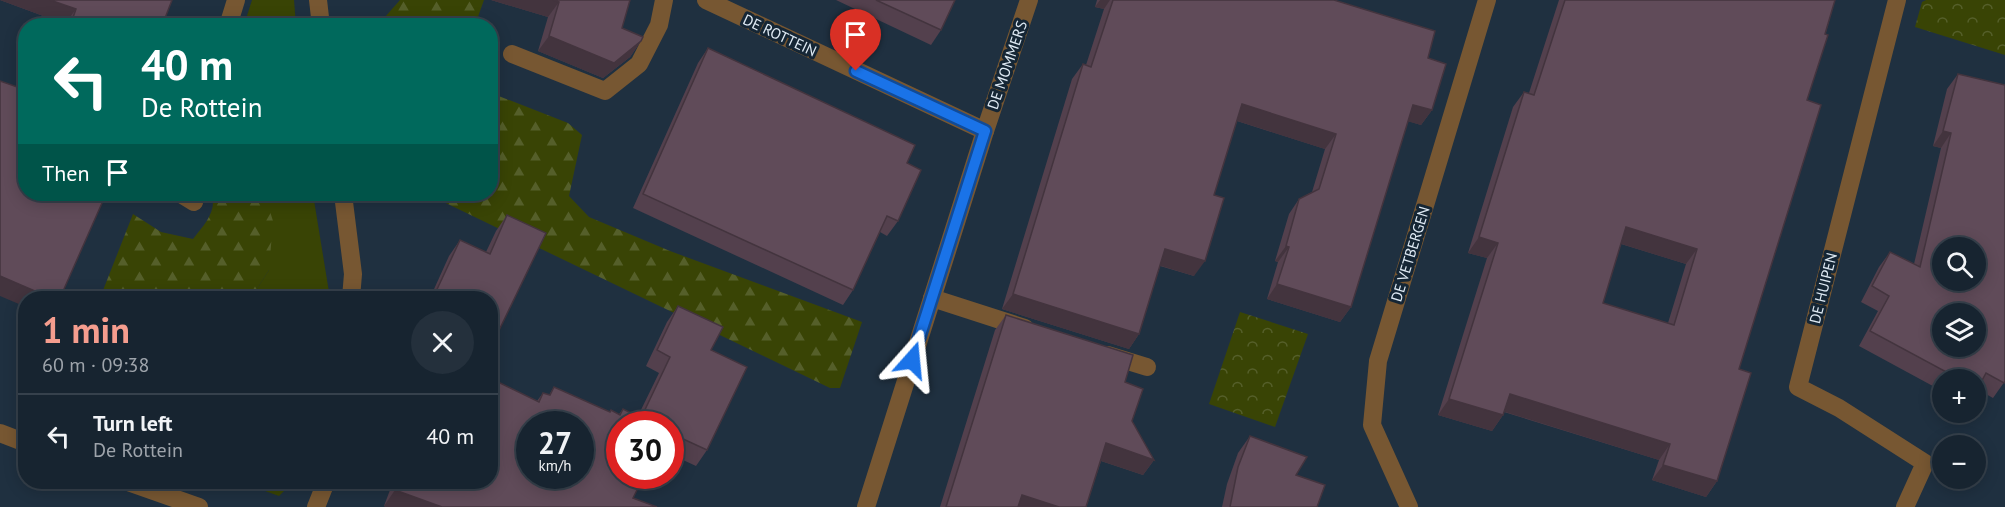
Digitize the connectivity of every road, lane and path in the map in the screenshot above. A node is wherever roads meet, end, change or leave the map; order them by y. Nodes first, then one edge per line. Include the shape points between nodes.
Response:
1 (236, 0) edge
2 (318, 0) edge
3 (664, 0) edge
4 (706, 0) edge
5 (1029, 0) edge
6 (1487, 0) edge
7 (1897, 0) edge
8 (230, 18) edge
9 (320, 18) edge
10 (512, 54) dead end
11 (985, 131) junction
12 (344, 201) edge
13 (352, 291) edge
14 (932, 298) junction
15 (1045, 334) edge
16 (1090, 349) edge
17 (1147, 367) dead end
18 (0, 433) edge
19 (18, 440) edge
20 (148, 489) edge
21 (323, 489) edge
22 (199, 507) edge
23 (316, 507) edge
24 (866, 507) edge
25 (1409, 507) edge
26 (1905, 507) edge

1 - 8 street
2 - 9 street
3 - 10 street via 659,25 639,64 605,91
4 - 11 street, DE ROTTEIN
5 - 11 street, DE MOMMERS
6 - 25 street, DE VETBERGEN via 1378,361 1372,425
7 - 26 street, DE HUIPEN via 1798,387 1839,408 1925,463
11 - 14 street, DE MOMMERS
12 - 13 street
14 - 15 street
14 - 24 street, DE MOMMERS
16 - 17 street
18 - 19 street
20 - 22 street
21 - 23 street

